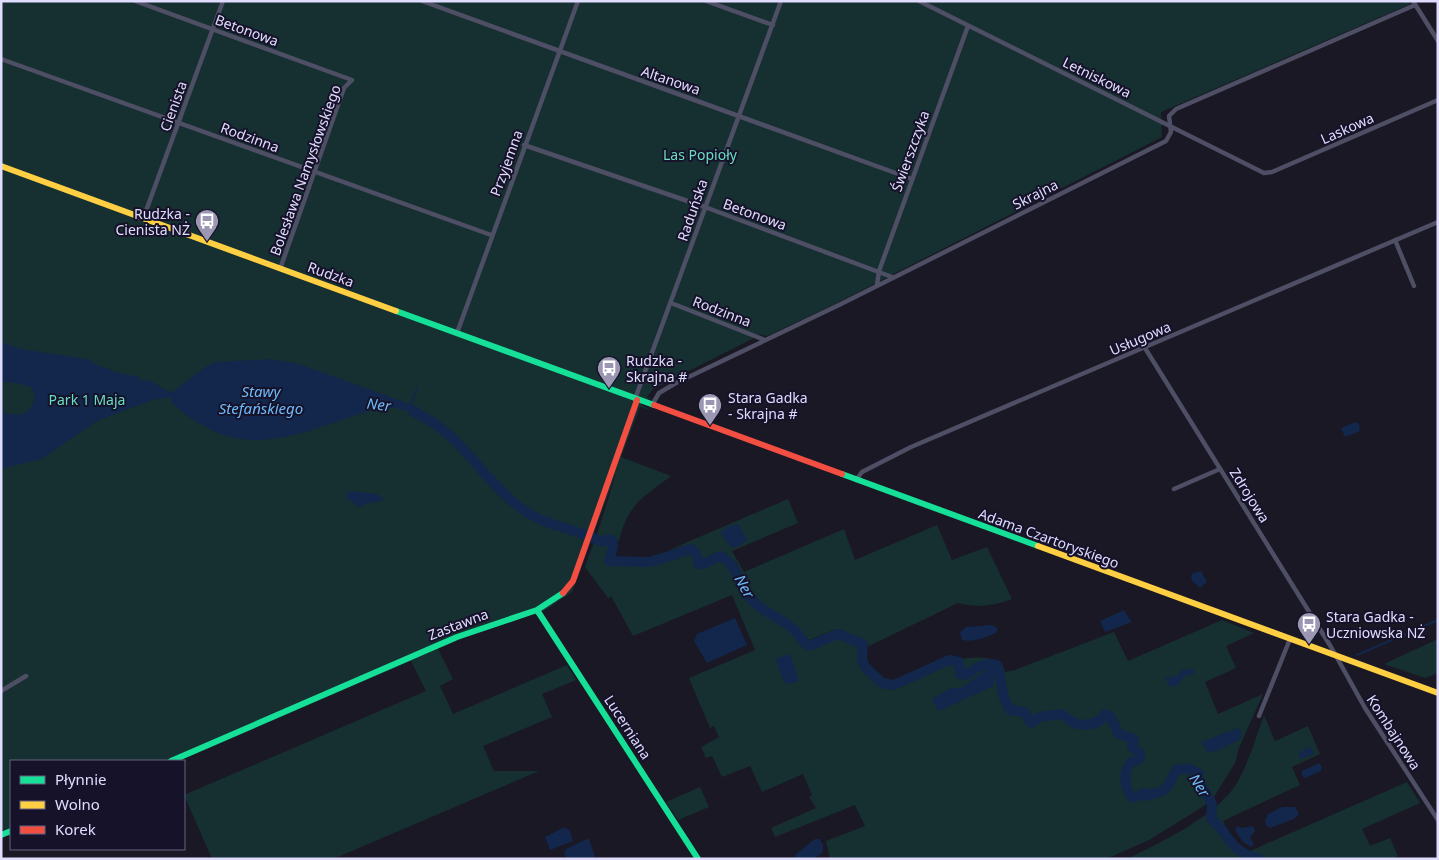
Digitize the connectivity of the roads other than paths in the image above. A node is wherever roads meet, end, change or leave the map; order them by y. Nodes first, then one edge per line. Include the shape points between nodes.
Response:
1 (135, 1) edge
2 (223, 1) edge
3 (422, 1) edge
4 (578, 1) edge
5 (706, 1) edge
6 (781, 1) edge
7 (919, 1) edge
8 (1414, 3) edge
9 (772, 25) junction
10 (968, 26) junction
11 (213, 30) junction
12 (1438, 41) edge
13 (559, 50) junction
14 (1, 59) edge
15 (352, 80) joint
16 (1438, 100) edge
17 (738, 115) junction
18 (179, 124) junction
19 (1169, 126) junction
20 (524, 145) junction
21 (1, 166) edge
22 (314, 172) junction
23 (1264, 173) joint
24 (912, 178) junction
25 (705, 207) junction
26 (143, 219) junction
27 (1438, 222) edge
28 (491, 235) junction
29 (1395, 240) junction
30 (280, 269) junction
31 (879, 272) junction
32 (892, 278) junction
33 (877, 285) junction
34 (1414, 286) dead end
35 (672, 303) junction
36 (457, 333) junction
37 (765, 340) junction
38 (1145, 348) junction
39 (636, 399) junction
40 (652, 405) junction
41 (1220, 469) junction
42 (856, 480) junction
43 (1174, 489) dead end
44 (537, 610) junction
45 (1290, 638) junction
46 (1334, 655) junction
47 (26, 676) dead end
48 (1, 691) edge
49 (1438, 693) edge
50 (1259, 716) dead end
51 (173, 760) edge
52 (1438, 820) edge
53 (698, 859) edge

1 - 11 street, Betonowa
2 - 11 street, Cienista
3 - 13 street, Altanowa
4 - 13 street, Przyjemna
5 - 9 street
6 - 9 street, Raduńska
7 - 10 street, Letniskowa
8 - 12 street
8 - 19 street, Skrajna via 1176,109 1168,116
9 - 17 street, Raduńska
10 - 19 street, Letniskowa
10 - 24 street, Świerszczyka
11 - 15 street, Betonowa
11 - 18 street, Cienista
13 - 17 street, Altanowa
13 - 20 street, Przyjemna
14 - 18 street, Rodzinna
15 - 22 street, Bolesława Namysłowskiego via 344,88
16 - 23 street, Laskowa
17 - 24 street, Altanowa
17 - 25 street, Raduńska
18 - 22 street, Rodzinna
18 - 26 street, Cienista
19 - 23 street, Letniskowa
19 - 32 street, Skrajna via 1172,132 1166,141
20 - 25 street, Betonowa
20 - 28 street, Przyjemna
21 - 26 street, Rudzka
22 - 28 street, Rodzinna
22 - 30 street, Bolesława Namysłowskiego
24 - 31 street, Świerszczyka
25 - 31 street, Betonowa
25 - 35 street, Raduńska
26 - 30 street, Rudzka
27 - 29 street, Usługowa
28 - 36 street, Przyjemna
29 - 34 street
29 - 38 street, Usługowa
30 - 36 street, Rudzka
31 - 32 street, Betonowa
31 - 33 street, Świerszczyka
32 - 33 street, Skrajna
33 - 37 street, Skrajna
35 - 37 street, Rodzinna
35 - 39 street, Raduńska
36 - 39 street, Rudzka
37 - 40 street, Skrajna via 676,383 659,393
38 - 41 street, Zdrojowa
38 - 42 street, Usługowa via 911,447 862,472
39 - 40 street, Rudzka
39 - 44 street, Zastawna via 570,586
40 - 42 street, Adama Czartoryskiego
41 - 43 street
41 - 46 street, Zdrojowa
42 - 45 street, Adama Czartoryskiego
44 - 51 street, Zastawna via 457,637
44 - 53 street, Lucerniana
45 - 46 street, Adama Czartoryskiego
45 - 50 street
46 - 49 street, Adama Czartoryskiego
46 - 52 street, Kombajnowa
47 - 48 street

